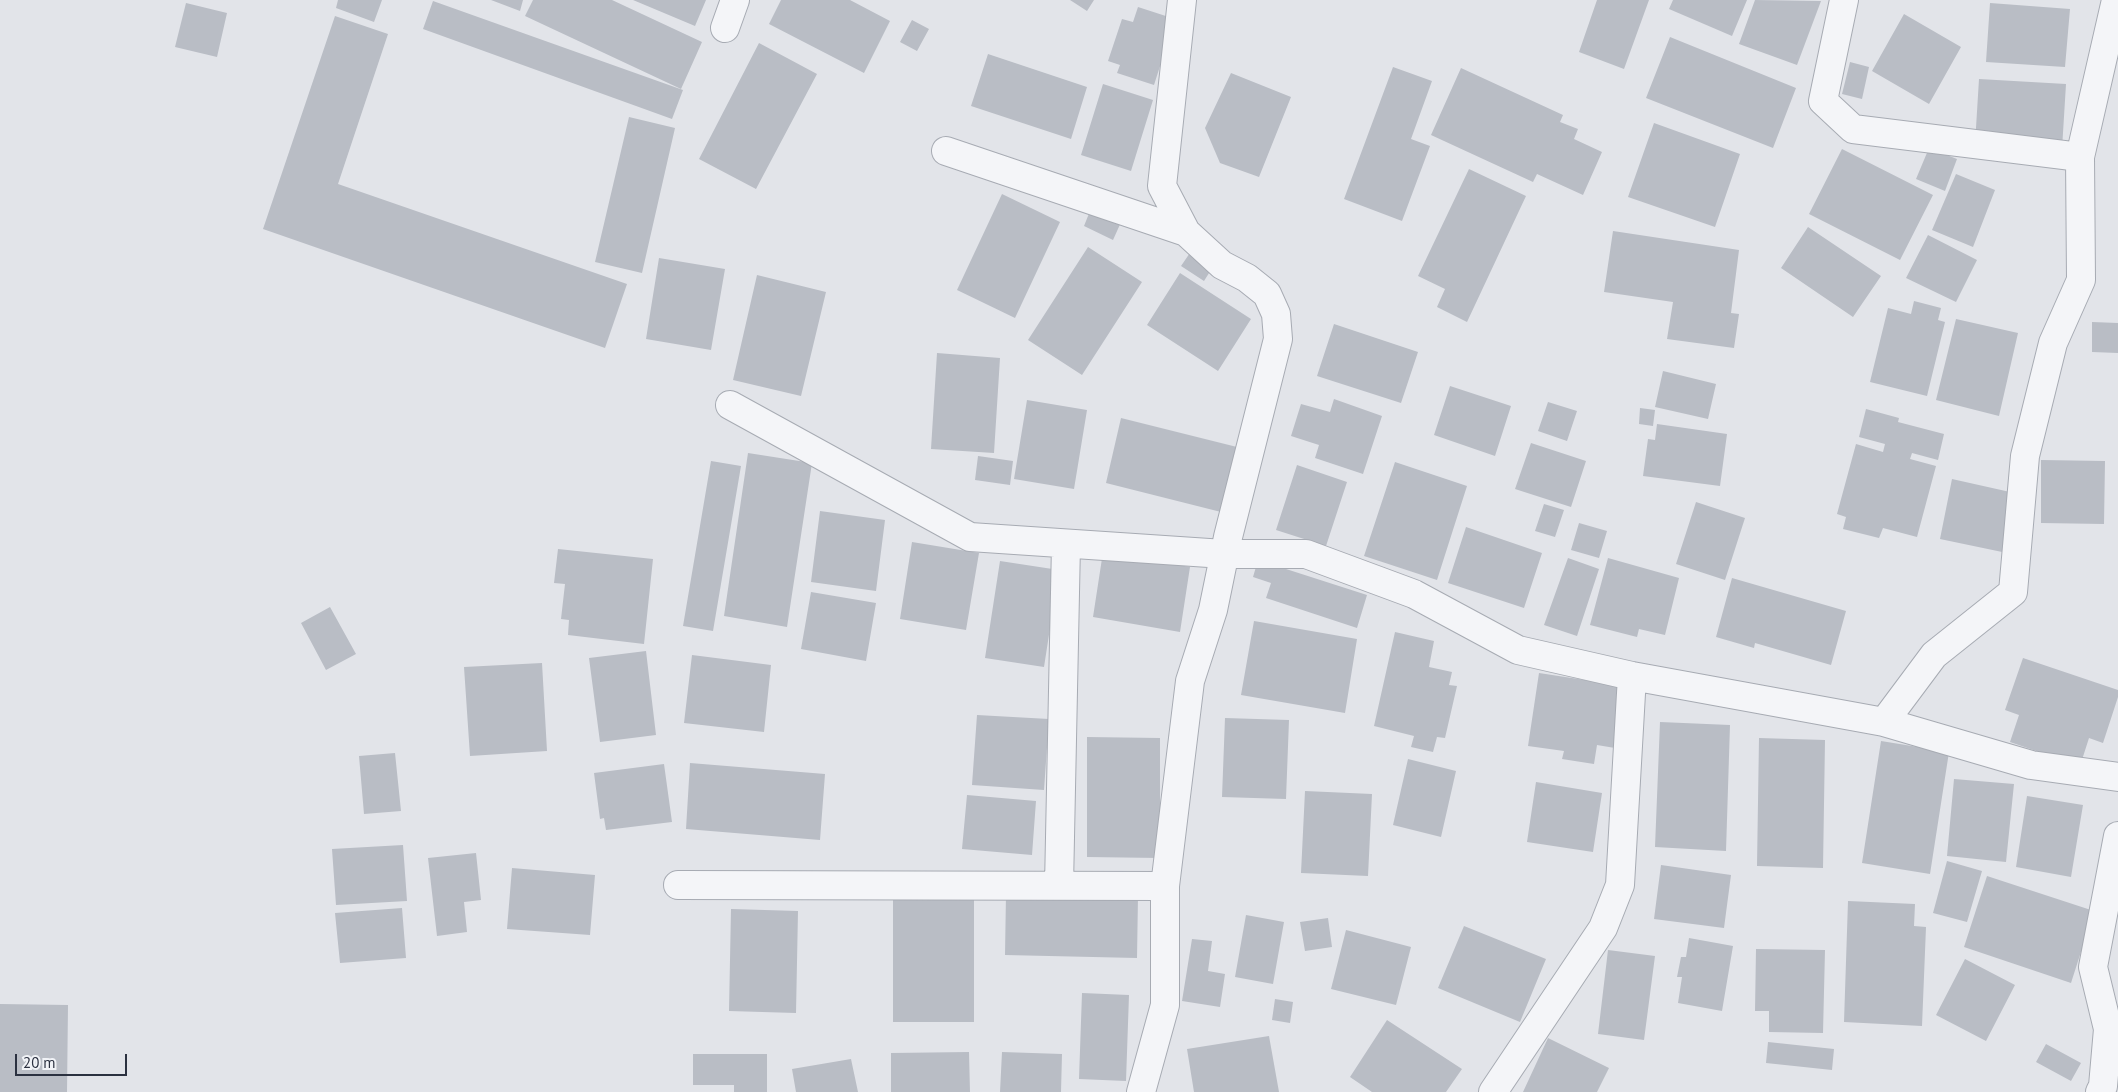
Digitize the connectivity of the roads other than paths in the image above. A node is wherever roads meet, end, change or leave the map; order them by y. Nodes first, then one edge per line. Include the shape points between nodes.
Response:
1 (735, 0) edge
2 (1182, 0) edge
3 (1844, 0) edge
4 (2116, 0) edge
5 (725, 28) dead end
6 (946, 150) dead end
7 (2080, 157) junction
8 (1186, 232) junction
9 (730, 405) dead end
10 (1066, 544) junction
11 (1224, 554) junction
12 (1632, 676) junction
13 (1884, 722) junction
14 (2118, 777) edge
15 (2118, 836) edge
16 (678, 884) dead end
17 (1059, 886) junction
18 (1165, 886) junction
19 (1141, 1092) edge
20 (1493, 1092) edge
21 (2100, 1092) edge

1 - 5 street
2 - 8 street via 1162,186
3 - 7 street via 1823,101 1853,129
4 - 7 street
6 - 8 street
7 - 13 street via 2081,280 2053,343 2025,456 2013,592 1934,655
8 - 11 street via 1222,265 1247,278 1267,294 1276,314 1278,339
9 - 10 street via 970,537
10 - 11 street
10 - 17 street
11 - 12 street via 1306,554 1414,594 1518,650
11 - 18 street via 1213,610 1190,681
12 - 13 street
12 - 20 street via 1620,885 1603,928
13 - 14 street via 2031,765
15 - 21 street via 2093,967 2108,1029
16 - 17 street
17 - 18 street
18 - 19 street via 1165,1005

